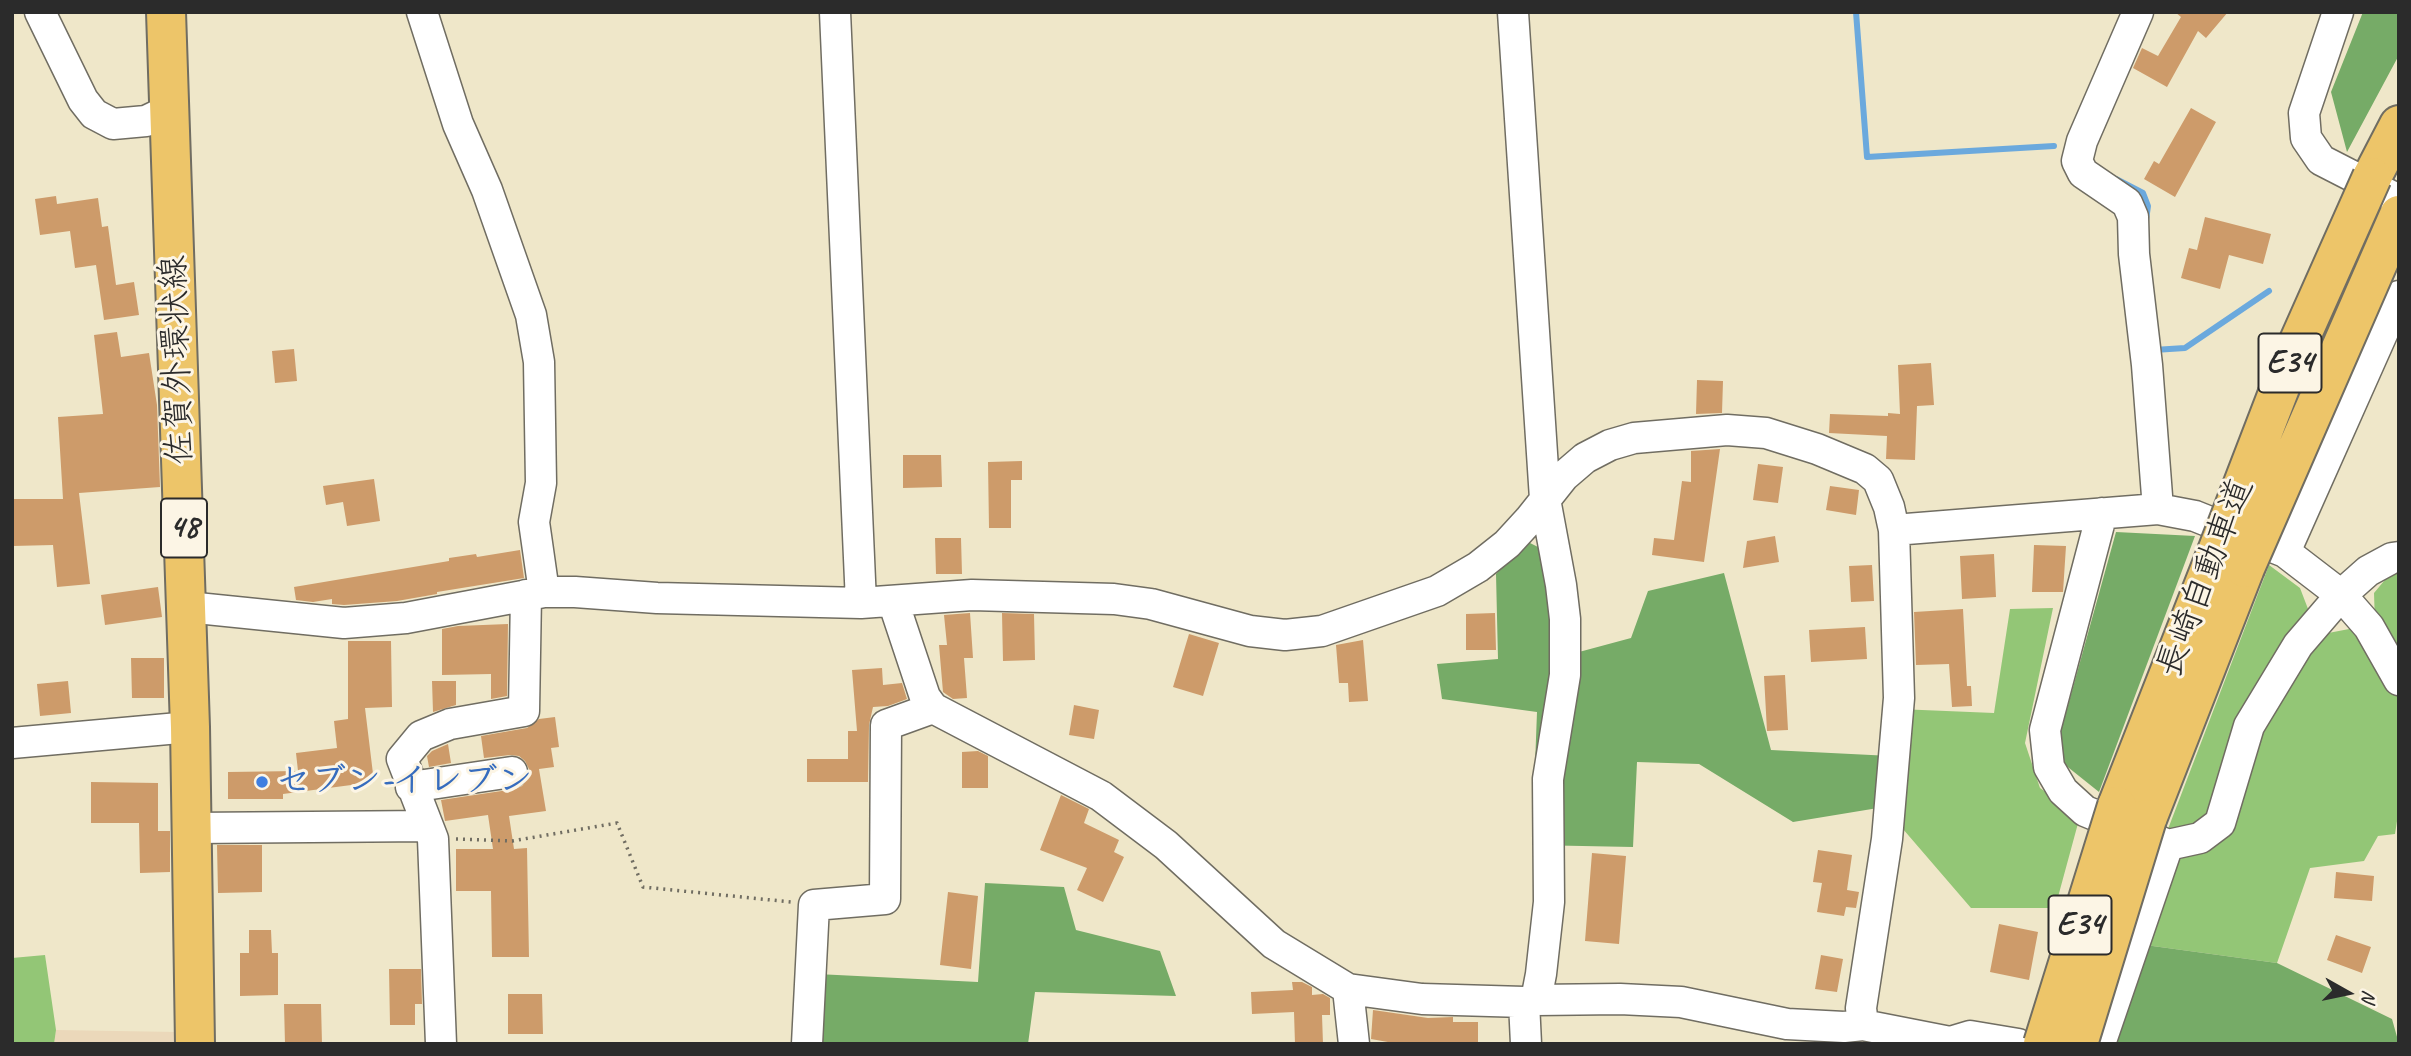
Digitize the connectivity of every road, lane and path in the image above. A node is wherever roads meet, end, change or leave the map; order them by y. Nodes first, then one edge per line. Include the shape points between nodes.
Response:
1 (40, 12) edge
2 (166, 12) edge
3 (422, 12) edge
4 (835, 12) edge
5 (1513, 12) edge
6 (2138, 12) edge
7 (2338, 12) edge
8 (169, 110) junction
9 (2399, 125) edge
10 (2385, 188) edge
11 (2399, 215) edge
12 (2399, 296) edge
13 (1545, 499) junction
14 (2158, 509) junction
15 (2102, 513) junction
16 (1894, 530) junction
17 (2285, 552) junction
18 (2399, 557) edge
19 (2230, 561) junction
20 (535, 594) junction
21 (2341, 596) junction
22 (892, 601) junction
23 (861, 603) junction
24 (187, 607) junction
25 (2399, 680) edge
26 (933, 708) junction
27 (190, 727) junction
28 (12, 743) edge
29 (512, 772) dead end
30 (411, 787) junction
31 (2144, 824) junction
32 (193, 828) junction
33 (430, 832) junction
34 (814, 905) junction
35 (1348, 989) junction
36 (1530, 1001) junction
37 (1863, 1024) junction
38 (1951, 1043) edge
39 (195, 1044) edge
40 (441, 1044) edge
41 (807, 1044) edge
42 (1354, 1044) edge
43 (1526, 1044) edge
44 (2018, 1044) edge
45 (2043, 1044) edge
46 (2078, 1044) edge
47 (2100, 1044) edge

1 - 8 street via 94,114 113,124 146,121
2 - 8 main road, 佐賀外環状線 / 48
3 - 20 street via 458,124 487,190 531,315 539,362 541,483 534,522
4 - 23 street
5 - 13 street
6 - 14 street via 2077,161 2083,173 2127,203 2133,218
7 - 10 street via 2304,113 2306,138 2321,160
8 - 24 main road, 佐賀外環状線 / 48
9 - 10 main road, 長崎自動車道 / E34
10 - 19 main road, 長崎自動車道 / E34, bridge via 2291,359
11 - 19 main road, 長崎自動車道 / E34, bridge
12 - 17 street
13 - 16 street via 1585,458 1609,445 1634,438 1727,430 1766,433 1865,469 1878,480
13 - 22 street via 1507,544 1478,567 1437,591 1322,631 1285,635 1250,631 1114,598 972,595
13 - 36 street via 1565,619 1564,674 1548,779 1549,902
14 - 15 street
14 - 17 street via 2195,516
15 - 16 street
15 - 31 street via 2045,730 2049,767 2063,792 2085,811
16 - 37 street via 1899,698 1887,839 1861,1008
17 - 21 street
18 - 21 street via 2368,571
19 - 31 main road, 長崎自動車道 / E34
20 - 23 street
20 - 24 street via 406,618 344,623
20 - 30 street via 524,711 450,724 421,736 402,759
21 - 25 street via 2369,627
21 - 31 street via 2298,645 2249,726 2220,823 2200,838
22 - 23 street
22 - 26 street via 917,677
24 - 27 main road, 佐賀外環状線 / 48
26 - 34 street via 886,725 885,899
26 - 35 street via 1101,796 1166,845 1274,944
27 - 28 street
27 - 32 main road, 佐賀外環状線 / 48
29 - 30 street
30 - 33 street
31 - 45 main road, 長崎自動車道 / E34, bridge
31 - 46 main road, 長崎自動車道 / E34, bridge
31 - 47 street
32 - 33 street
32 - 39 main road, 佐賀外環状線 / 48
33 - 34 path via 512,841 617,823 643,887
33 - 40 street
34 - 41 street
35 - 36 street via 1422,999
35 - 42 street
36 - 37 street via 1681,1002 1787,1024
36 - 43 street
37 - 38 street
38 - 44 street via 1970,1036

